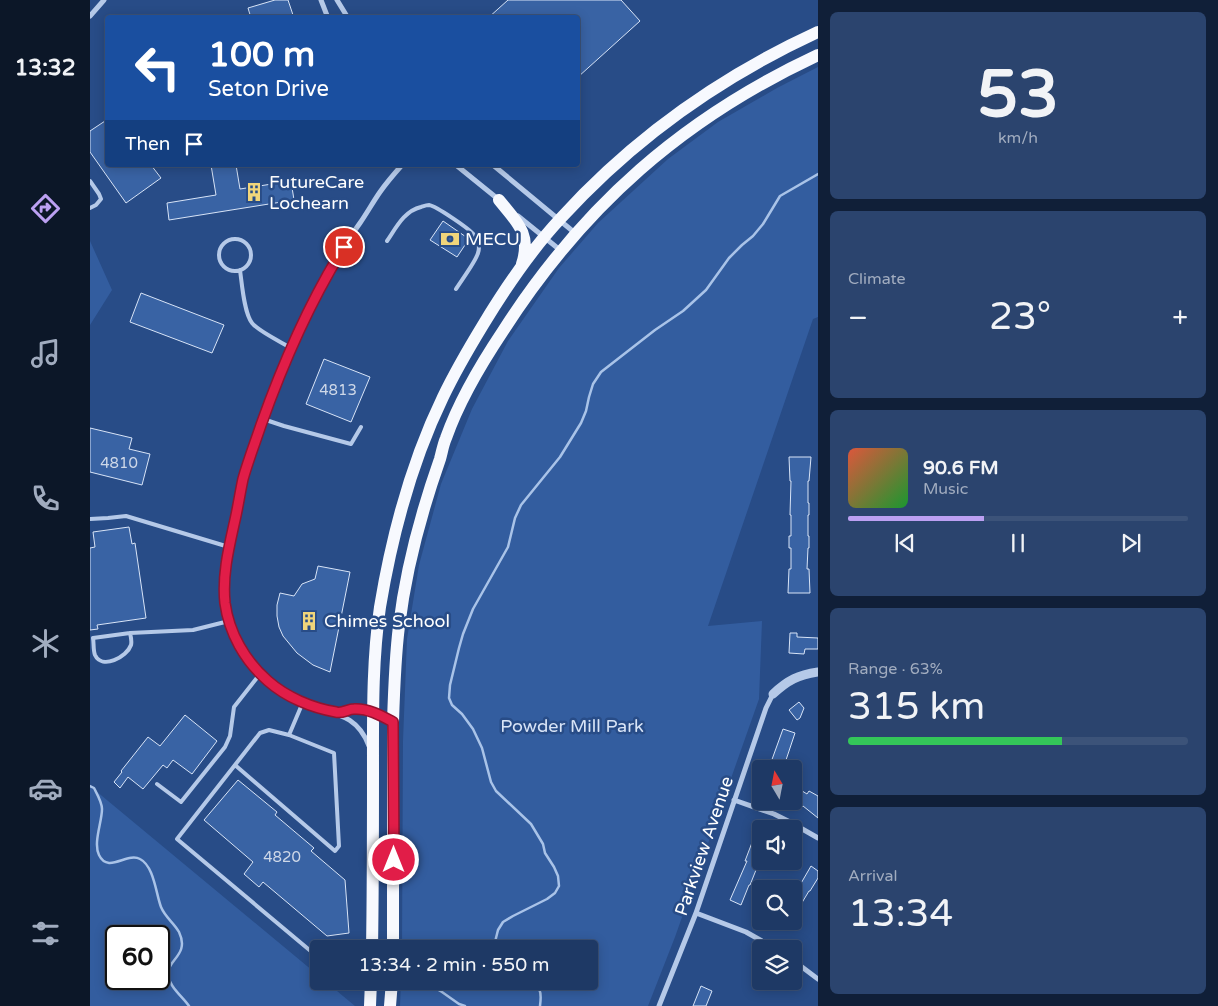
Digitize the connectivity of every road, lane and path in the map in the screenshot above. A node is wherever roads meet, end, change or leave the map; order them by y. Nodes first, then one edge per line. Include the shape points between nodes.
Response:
1 (104, 0) edge
2 (321, 0) edge
3 (337, 0) edge
4 (327, 15) edge
5 (346, 15) edge
6 (90, 16) edge
7 (818, 32) edge
8 (818, 56) edge
9 (400, 167) edge
10 (458, 167) edge
11 (495, 167) edge
12 (90, 181) edge
13 (499, 200) junction
14 (90, 208) edge
15 (559, 219) junction
16 (575, 234) junction
17 (544, 237) junction
18 (387, 242) dead end
19 (560, 251) junction
20 (520, 268) junction
21 (240, 270) junction
22 (456, 289) dead end
23 (291, 348) junction
24 (263, 419) junction
25 (361, 427) dead end
26 (90, 519) edge
27 (229, 547) junction
28 (229, 621) junction
29 (130, 633) junction
30 (818, 672) edge
31 (260, 674) junction
32 (773, 694) joint
33 (303, 702) junction
34 (373, 712) junction
35 (338, 713) junction
36 (393, 722) junction
37 (289, 735) junction
38 (373, 756) junction
39 (235, 765) junction
40 (157, 784) dead end
41 (734, 800) junction
42 (818, 838) edge
43 (696, 913) junction
44 (372, 940) edge
45 (393, 940) edge
46 (760, 940) edge
47 (310, 950) edge
48 (802, 966) edge
49 (818, 979) edge
50 (371, 990) edge
51 (391, 990) edge
52 (370, 1006) edge
53 (390, 1006) edge
54 (659, 1006) edge

1 - 6 street
2 - 4 street
3 - 5 street
7 - 15 main road via 741,72 665,122 617,162
8 - 16 main road via 751,89 703,120 654,157
9 - 23 street via 335,260
10 - 13 street
11 - 15 street
12 - 14 lane via 101,199
13 - 17 street
13 - 20 main road via 522,230 525,252
15 - 16 street
15 - 17 main road
16 - 19 main road
17 - 19 street
17 - 20 main road
18 - 22 lane via 404,216 429,205 468,228 477,240 478,254
19 - 36 main road via 532,286 491,349 461,403 446,439 421,516 408,574 396,653
20 - 34 main road via 457,370 415,464 394,534 382,600
21 - 21 lane via 250,262 251,251 243,241 226,242 221,248 221,261 229,270
21 - 23 lane via 246,309 252,324
23 - 24 street
24 - 25 lane via 352,444
24 - 27 street via 243,480
26 - 27 lane via 126,516
27 - 28 street via 224,582
28 - 29 lane via 193,630
28 - 31 street via 238,644
29 - 29 lane via 93,638 97,657 106,661 122,657 130,646
30 - 32 street via 792,679
31 - 33 street
31 - 40 lane via 234,707 225,747 181,802
32 - 41 street, Parkview Avenue
33 - 35 street
33 - 37 lane
34 - 35 street via 355,709
34 - 36 main road
34 - 38 main road
35 - 38 street via 362,732
36 - 45 main road
37 - 39 lane via 269,730 260,733
37 - 39 lane via 334,753 339,846 335,851
38 - 44 main road
39 - 47 lane via 177,839
41 - 42 street via 774,814
41 - 43 street, Parkview Avenue
43 - 46 street
43 - 54 street, Parkview Avenue
48 - 49 street
50 - 52 main road
51 - 53 main road

